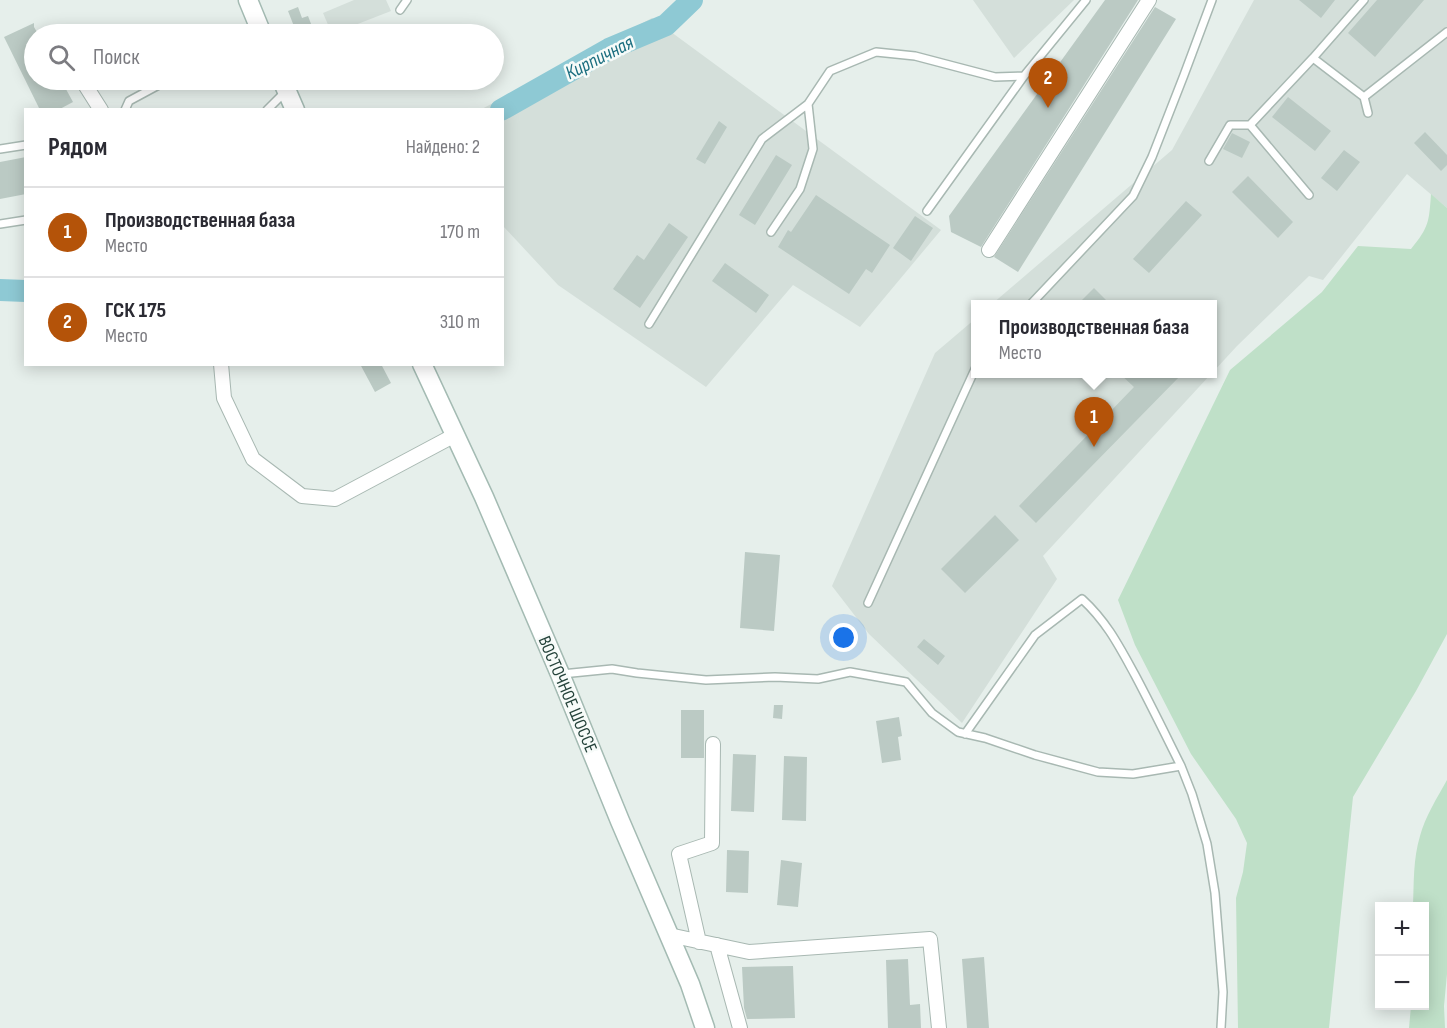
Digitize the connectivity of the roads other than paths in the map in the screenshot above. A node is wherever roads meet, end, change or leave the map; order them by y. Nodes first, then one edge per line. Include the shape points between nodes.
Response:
1 (248, 0) edge
2 (407, 0) edge
3 (1086, 0) edge
4 (1149, 0) edge
5 (1212, 0) edge
6 (1364, 0) edge
7 (400, 10) dead end
8 (258, 24) edge
9 (1447, 32) edge
10 (1313, 58) junction
11 (1024, 76) junction
12 (88, 90) edge
13 (149, 90) edge
14 (281, 90) edge
15 (286, 90) edge
16 (1364, 96) junction
17 (808, 104) junction
18 (99, 108) edge
19 (126, 108) edge
20 (268, 108) edge
21 (294, 108) edge
22 (1368, 114) dead end
23 (1250, 125) junction
24 (24, 145) edge
25 (0, 149) edge
26 (1209, 161) dead end
27 (1309, 195) dead end
28 (927, 211) dead end
29 (24, 220) edge
30 (0, 224) edge
31 (771, 232) dead end
32 (989, 250) dead end
33 (1035, 300) edge
34 (649, 324) dead end
35 (221, 366) edge
36 (423, 366) edge
37 (971, 376) edge
38 (455, 435) junction
39 (868, 603) dead end
40 (560, 674) junction
41 (965, 734) junction
42 (713, 744) dead end
43 (1181, 766) junction
44 (669, 935) junction
45 (699, 942) junction
46 (717, 945) junction
47 (705, 1028) edge
48 (740, 1028) edge
49 (939, 1028) edge
50 (1221, 1028) edge

1 - 8 street
2 - 7 lane
3 - 11 lane
4 - 32 street
5 - 33 lane via 1152,157 1133,195
6 - 10 lane
9 - 16 lane
10 - 16 lane
10 - 23 lane
11 - 17 lane via 995,77 915,56 876,52 830,71
11 - 28 lane
12 - 18 street
13 - 19 lane via 129,101
14 - 20 lane
15 - 21 street
16 - 22 lane
17 - 31 lane via 813,149 800,189
17 - 34 lane via 762,139
23 - 26 lane via 1230,125
23 - 27 lane
24 - 25 lane
29 - 30 lane
35 - 38 street via 224,398 253,459 302,496 335,499
36 - 38 street, ВОСТОЧНОЕ ШОССЕ
37 - 39 lane
38 - 40 street, ВОСТОЧНОЕ ШОССЕ
40 - 41 lane via 612,669 706,680 818,679 850,672 906,682 932,713
40 - 44 street, ВОСТОЧНОЕ ШОССЕ
41 - 43 lane via 1098,772 1133,774
41 - 43 lane via 1035,634 1082,599 1113,634
42 - 45 street via 712,843 679,855
43 - 50 lane via 1207,844 1215,893 1223,992
44 - 45 street
44 - 47 street, ВОСТОЧНОЕ ШОССЕ
45 - 46 street
46 - 48 street
46 - 49 street via 749,952 930,939

